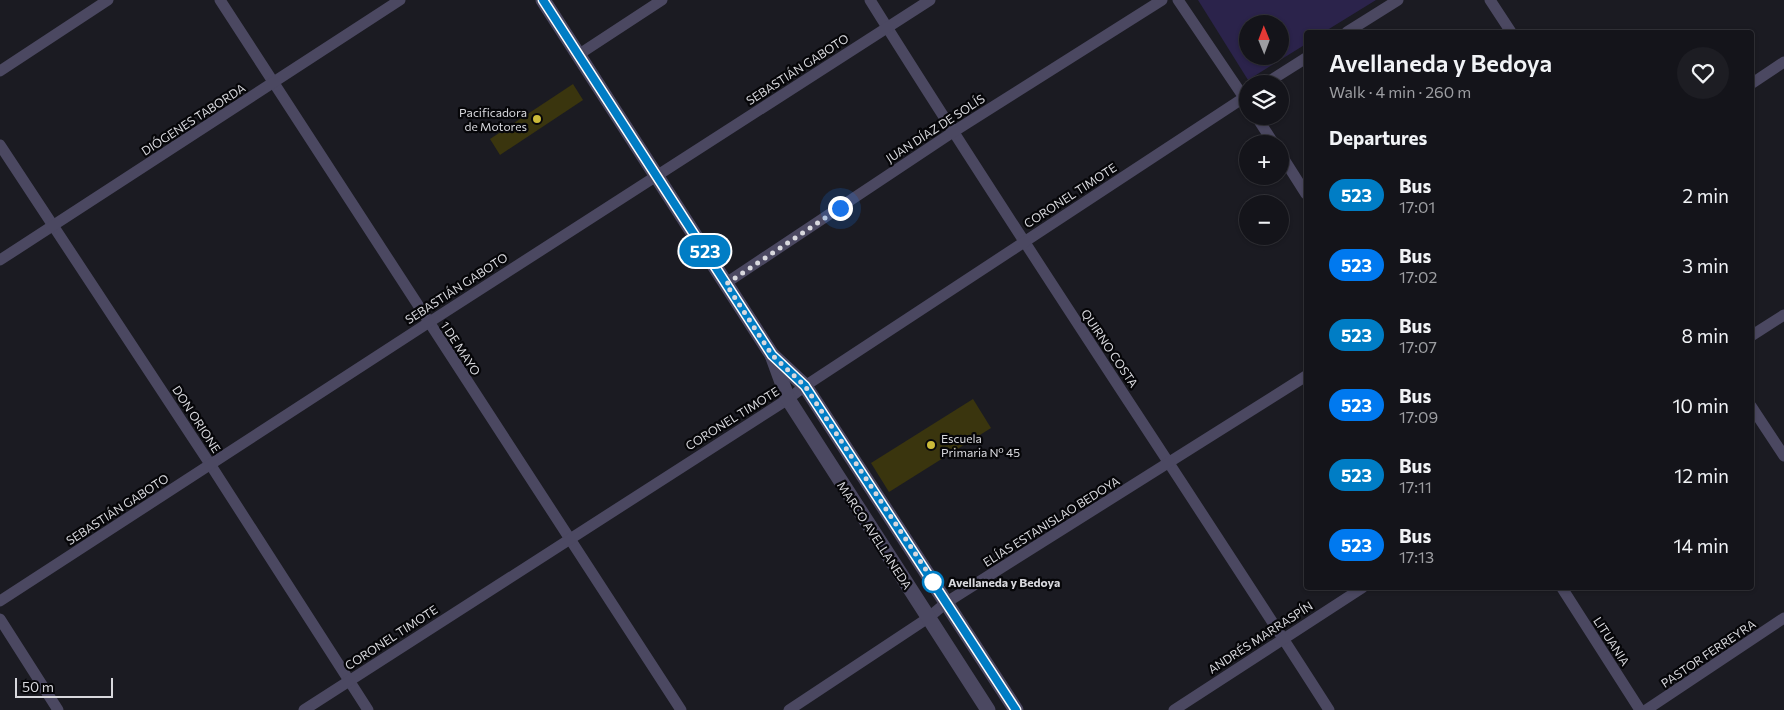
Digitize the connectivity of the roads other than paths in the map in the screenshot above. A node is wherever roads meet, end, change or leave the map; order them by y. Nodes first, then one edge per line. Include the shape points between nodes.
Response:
1 (108, 0) edge
2 (220, 0) edge
3 (400, 0) edge
4 (543, 0) edge
5 (662, 0) edge
6 (870, 0) edge
7 (930, 0) edge
8 (1162, 0) edge
9 (1178, 0) edge
10 (1398, 0) edge
11 (1490, 0) edge
12 (888, 28) junction
13 (1350, 30) edge
14 (1510, 30) edge
15 (578, 55) junction
16 (1304, 59) edge
17 (1784, 62) edge
18 (0, 70) edge
19 (1280, 75) edge
20 (274, 82) junction
21 (1754, 82) edge
22 (1239, 89) edge
23 (1239, 103) edge
24 (953, 132) junction
25 (0, 145) edge
26 (1289, 167) edge
27 (655, 176) junction
28 (1304, 191) edge
29 (54, 226) junction
30 (1023, 242) junction
31 (0, 260) edge
32 (726, 284) junction
33 (1784, 315) edge
34 (428, 323) junction
35 (1754, 334) edge
36 (772, 355) junction
37 (1304, 377) edge
38 (805, 386) junction
39 (788, 399) junction
40 (1754, 411) edge
41 (1784, 456) edge
42 (1170, 463) junction
43 (210, 464) junction
44 (569, 538) junction
45 (1359, 590) edge
46 (1563, 590) edge
47 (0, 601) edge
48 (947, 602) junction
49 (928, 618) junction
50 (1784, 618) edge
51 (0, 619) edge
52 (1283, 638) junction
53 (349, 680) junction
54 (58, 710) edge
55 (304, 710) edge
56 (368, 710) edge
57 (681, 710) edge
58 (789, 710) edge
59 (988, 710) edge
60 (1016, 710) edge
61 (1174, 710) edge
62 (1329, 710) edge
63 (1640, 710) edge
64 (1646, 710) edge

1 - 18 street
2 - 20 street, 1 DE MAYO
3 - 20 street, DIÓGENES TABORDA
4 - 15 street, MARCO AVELLANEDA
5 - 15 street
6 - 12 street, QUIRNO COSTA
7 - 12 street, SEBASTIÁN GABOTO
8 - 24 street, JUAN DÍAZ DE SOLÍS
9 - 22 street
10 - 13 street
11 - 14 street
12 - 24 street, QUIRNO COSTA
12 - 27 street, SEBASTIÁN GABOTO
15 - 27 street, MARCO AVELLANEDA
16 - 19 street
17 - 21 street
20 - 29 street, DIÓGENES TABORDA
20 - 34 street, 1 DE MAYO
23 - 30 street, CORONEL TIMOTE
24 - 30 street, QUIRNO COSTA
24 - 32 street, JUAN DÍAZ DE SOLÍS
25 - 29 street, DON ORIONE
26 - 28 street
27 - 32 street, MARCO AVELLANEDA
27 - 34 street, SEBASTIÁN GABOTO
29 - 31 street, DIÓGENES TABORDA
29 - 43 street, DON ORIONE
30 - 38 street, CORONEL TIMOTE
30 - 42 street, QUIRNO COSTA
32 - 36 street, MARCO AVELLANEDA
33 - 35 street
34 - 43 street, SEBASTIÁN GABOTO
34 - 44 street, 1 DE MAYO
36 - 38 street, MARCO AVELLANEDA
36 - 39 street, MARCO AVELLANEDA
37 - 42 street, ELÍAS ESTANISLAO BEDOYA
38 - 39 street, CORONEL TIMOTE
38 - 48 street, MARCO AVELLANEDA
39 - 44 street, CORONEL TIMOTE
39 - 49 street, MARCO AVELLANEDA
40 - 41 street
42 - 48 street, ELÍAS ESTANISLAO BEDOYA
42 - 52 street, QUIRNO COSTA
43 - 47 street, SEBASTIÁN GABOTO
43 - 53 street, DON ORIONE
44 - 53 street, CORONEL TIMOTE
44 - 57 street, 1 DE MAYO
45 - 52 street, ANDRÉS MARRASPÍN
46 - 63 street, LITUANIA
48 - 49 street, ELÍAS ESTANISLAO BEDOYA
48 - 60 street, MARCO AVELLANEDA
49 - 58 street, ELÍAS ESTANISLAO BEDOYA
49 - 59 street, MARCO AVELLANEDA
50 - 64 street, PASTOR FERREYRA
51 - 54 street
52 - 61 street, ANDRÉS MARRASPÍN
52 - 62 street, QUIRNO COSTA
53 - 55 street, CORONEL TIMOTE
53 - 56 street, DON ORIONE

